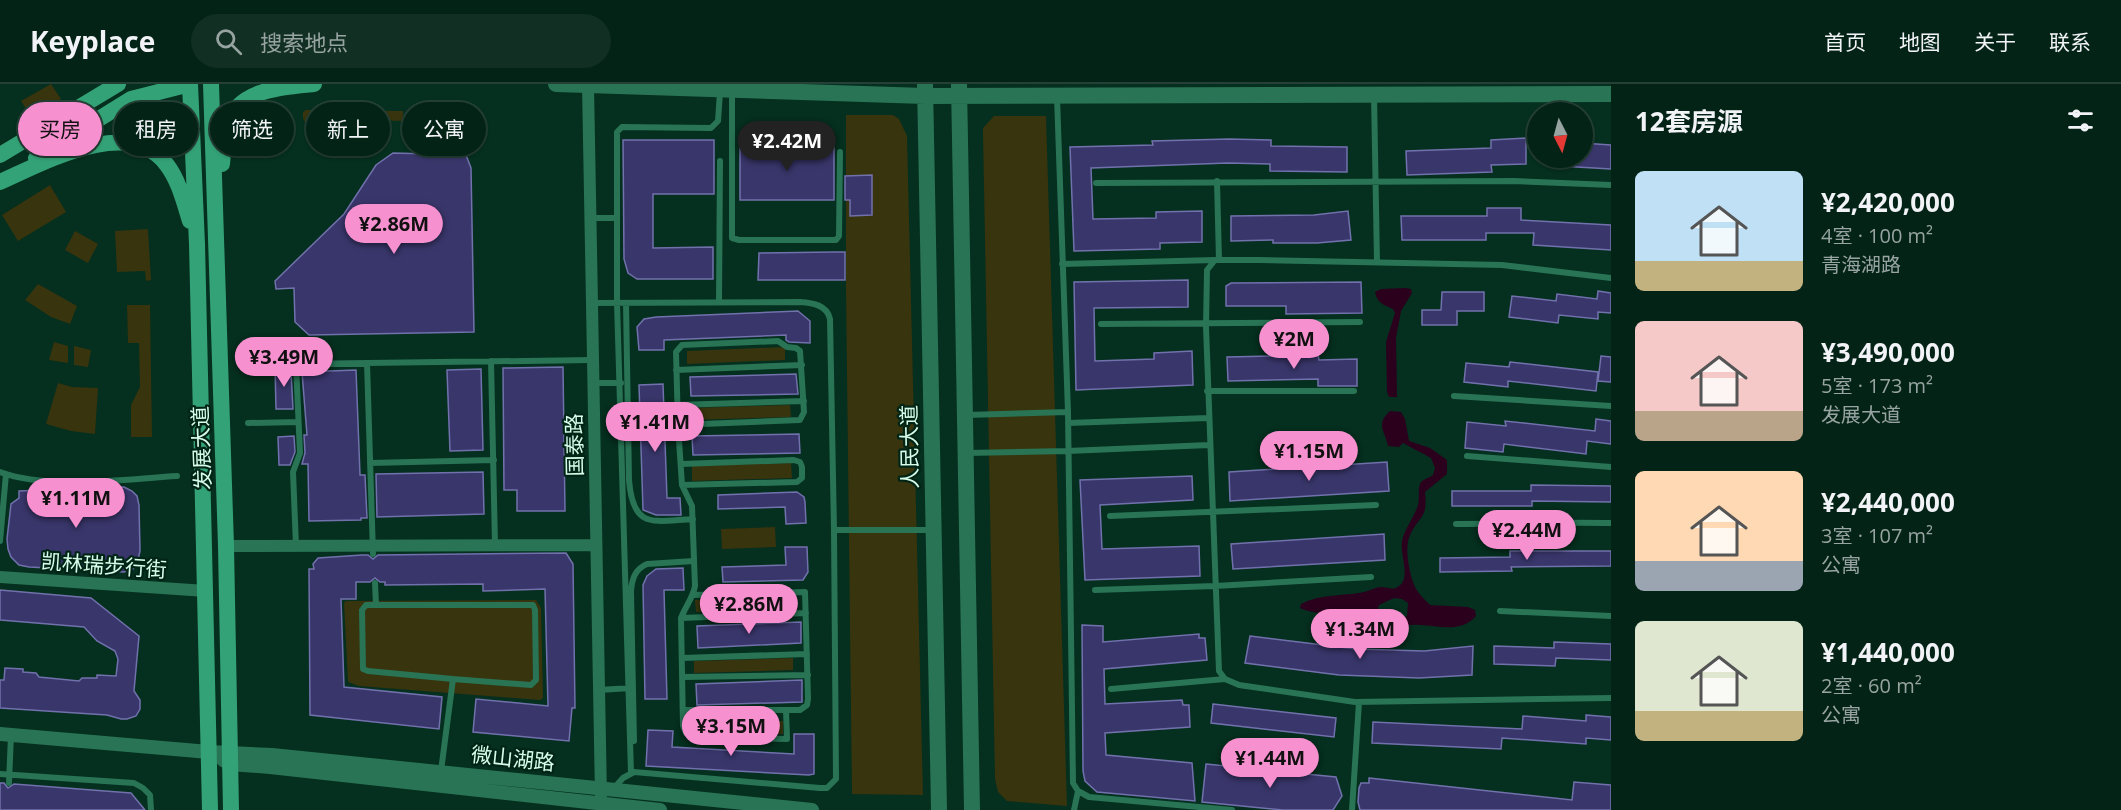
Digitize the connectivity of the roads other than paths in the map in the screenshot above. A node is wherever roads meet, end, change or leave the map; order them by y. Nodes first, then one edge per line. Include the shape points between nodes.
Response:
1 (117, 84) edge
2 (191, 84) edge
3 (211, 84) edge
4 (314, 84) edge
5 (556, 84) edge
6 (588, 84) edge
7 (726, 89) junction
8 (925, 90) edge
9 (959, 90) edge
10 (1611, 94) edge
11 (1374, 95) junction
12 (1056, 96) junction
13 (840, 152) dead end
14 (0, 155) edge
15 (720, 161) dead end
16 (0, 181) edge
17 (1217, 181) junction
18 (1376, 182) junction
19 (1096, 183) dead end
20 (1611, 185) edge
21 (590, 218) junction
22 (616, 218) junction
23 (197, 244) junction
24 (217, 246) junction
25 (1217, 260) junction
26 (1377, 262) junction
27 (1062, 264) junction
28 (1611, 278) edge
29 (719, 302) junction
30 (591, 303) junction
31 (617, 303) junction
32 (626, 303) junction
33 (1360, 322) dead end
34 (1206, 323) junction
35 (1101, 324) dead end
36 (592, 360) junction
37 (491, 361) junction
38 (366, 363) junction
39 (802, 365) junction
40 (676, 370) junction
41 (592, 383) junction
42 (619, 383) junction
43 (627, 383) junction
44 (1208, 391) junction
45 (1354, 391) dead end
46 (1454, 396) dead end
47 (804, 401) junction
48 (677, 405) junction
49 (1611, 406) edge
50 (1068, 412) junction
51 (965, 415) junction
52 (1208, 418) junction
53 (298, 422) junction
54 (248, 423) dead end
55 (1068, 423) junction
56 (678, 425) junction
57 (1209, 445) junction
58 (1068, 451) junction
59 (966, 453) junction
60 (1467, 456) dead end
61 (494, 460) junction
62 (370, 463) junction
63 (681, 464) junction
64 (1611, 467) edge
65 (3, 473) edge
66 (177, 476) dead end
67 (682, 485) junction
68 (1376, 505) dead end
69 (1212, 512) junction
70 (1110, 516) dead end
71 (693, 519) junction
72 (1611, 523) edge
73 (1456, 524) dead end
74 (834, 530) junction
75 (934, 530) junction
76 (0, 541) edge
77 (595, 545) junction
78 (226, 546) junction
79 (296, 546) junction
80 (495, 546) junction
81 (373, 550) junction
82 (694, 561) junction
83 (0, 577) edge
84 (1371, 577) dead end
85 (375, 583) dead end
86 (1215, 586) junction
87 (1095, 590) dead end
88 (206, 591) junction
89 (693, 595) junction
90 (376, 605) junction
91 (1500, 611) dead end
92 (806, 613) junction
93 (1611, 616) edge
94 (681, 618) junction
95 (807, 654) junction
96 (682, 658) junction
97 (808, 675) junction
98 (683, 678) junction
99 (453, 679) junction
100 (1225, 679) junction
101 (631, 688) junction
102 (1111, 689) dead end
103 (599, 690) junction
104 (1611, 698) edge
105 (1359, 702) junction
106 (683, 710) junction
107 (786, 710) junction
108 (5, 734) edge
109 (209, 752) junction
110 (230, 758) junction
111 (441, 772) junction
112 (632, 772) junction
113 (0, 774) edge
114 (10, 775) junction
115 (9, 783) dead end
116 (613, 790) junction
117 (1078, 791) junction
118 (601, 804) junction
119 (625, 808) edge
120 (151, 810) edge
121 (210, 810) edge
122 (231, 810) edge
123 (660, 810) edge
124 (812, 810) edge
125 (939, 810) edge
126 (972, 810) edge
127 (1074, 810) edge
128 (1232, 810) edge
129 (1352, 810) edge

1 - 14 main road
2 - 16 main road via 131,99
2 - 23 main road, 发展大道
3 - 24 main road, 发展大道
4 - 24 main road via 271,89 246,99 233,112 227,126 220,175
5 - 6 main road
6 - 7 main road
6 - 21 street, 国泰路
7 - 8 main road
7 - 13 lane via 731,104 732,238 836,240
7 - 22 lane via 718,121 711,128 618,129
8 - 9 main road
8 - 75 main road, 人民大道
9 - 12 main road
9 - 51 main road
10 - 11 main road
11 - 12 main road
11 - 18 lane
12 - 27 lane
15 - 29 lane
16 - 23 main road via 88,147 136,144 154,152 167,164 180,188
17 - 18 lane
17 - 19 lane
17 - 25 lane
18 - 20 lane
18 - 26 lane
21 - 22 lane
21 - 30 street, 国泰路
22 - 31 lane
23 - 88 main road, 发展大道
24 - 78 main road, 发展大道
25 - 26 lane
25 - 27 lane
25 - 34 lane via 1207,270
26 - 28 lane via 1502,266
27 - 50 lane
29 - 32 lane
29 - 74 lane via 812,303 829,314
30 - 31 lane
30 - 36 street, 国泰路
31 - 32 lane
31 - 42 lane
32 - 43 lane
33 - 34 lane
34 - 35 lane
34 - 44 lane
36 - 37 lane
36 - 41 street, 国泰路
37 - 38 lane
37 - 61 lane
38 - 53 lane via 296,364
38 - 62 lane
39 - 40 lane
39 - 40 lane via 800,351 780,341 682,345 676,352
39 - 47 lane
40 - 48 lane
41 - 42 lane
41 - 77 street, 国泰路
42 - 43 lane
42 - 101 lane
43 - 71 lane via 632,501 639,515 648,520
44 - 45 lane
44 - 52 lane
46 - 49 lane
47 - 48 lane
47 - 56 lane via 804,415 798,422
48 - 56 lane
50 - 51 lane
50 - 55 lane
51 - 59 main road
52 - 55 lane
52 - 57 lane
53 - 54 lane
53 - 79 lane via 300,453 293,472
55 - 58 lane
56 - 63 lane
57 - 58 lane
57 - 69 lane
58 - 59 lane
58 - 117 lane via 1073,783
59 - 126 main road
60 - 64 lane
61 - 62 lane
61 - 80 lane
62 - 81 lane
63 - 67 lane
63 - 67 lane via 794,460 802,467 802,478 797,482
65 - 66 lane via 68,481
65 - 76 lane
67 - 71 lane via 692,506
68 - 69 lane
69 - 70 lane
69 - 86 lane
71 - 82 lane
72 - 73 lane
74 - 75 lane
74 - 112 lane via 836,779 831,785 820,788
75 - 125 main road, 人民大道
77 - 80 street
77 - 103 street, 国泰路
78 - 79 street
78 - 110 main road, 发展大道
79 - 81 street
80 - 81 street
82 - 89 lane
82 - 101 lane via 647,564 633,578
83 - 88 street, 凯林瑞步行街
84 - 86 lane
85 - 90 lane
86 - 87 lane
86 - 100 lane via 1219,671
88 - 109 main road, 发展大道
89 - 92 lane via 802,591 806,594
89 - 94 lane
90 - 99 lane via 366,605 362,610 363,669
90 - 99 lane via 533,605 536,680 531,685
91 - 93 lane
92 - 94 lane
92 - 95 lane
94 - 96 lane
95 - 96 lane
95 - 97 lane
96 - 98 lane
97 - 98 lane
97 - 107 lane via 807,705 800,710
98 - 106 lane
99 - 111 lane
100 - 102 lane
100 - 105 lane via 1239,685
101 - 103 lane
101 - 112 lane
103 - 116 street, 国泰路
104 - 105 lane
105 - 129 lane
106 - 107 lane
106 - 107 lane via 686,733 695,737 787,739
108 - 109 street, 微山湖路
108 - 114 lane
109 - 110 street, 微山湖路
109 - 121 main road, 发展大道
110 - 111 street, 微山湖路 via 255,753
110 - 118 street, 微山湖路 via 270,767
110 - 122 main road, 发展大道
111 - 116 street, 微山湖路
112 - 116 lane
113 - 114 lane
114 - 115 lane
114 - 120 lane via 134,783 150,795
116 - 118 street, 国泰路
116 - 119 lane
116 - 124 street, 微山湖路
117 - 127 lane
117 - 128 lane via 1089,797
118 - 119 street, 微山湖路
119 - 123 street, 微山湖路

